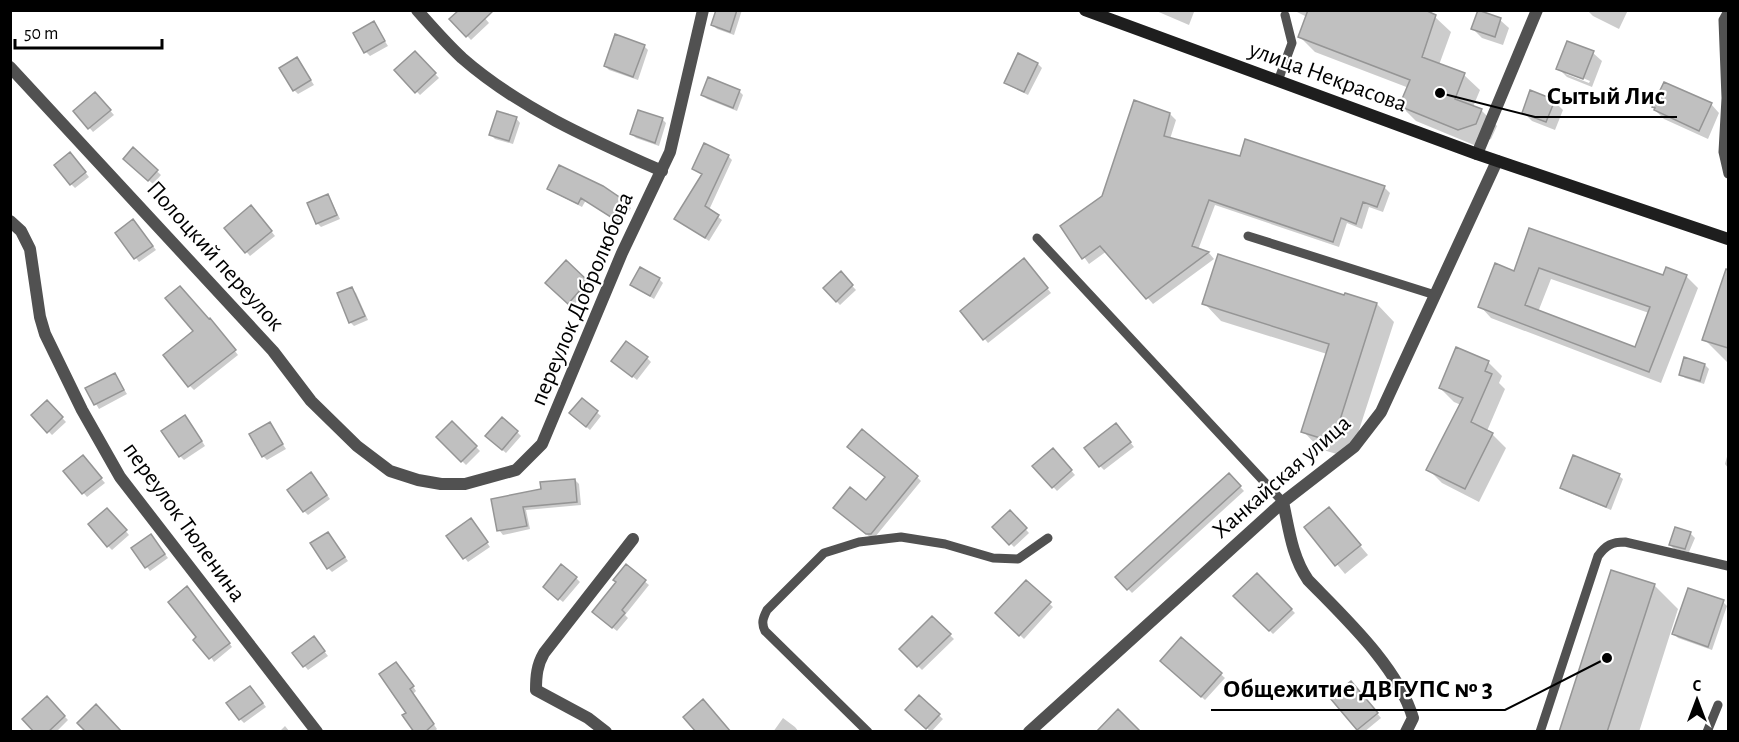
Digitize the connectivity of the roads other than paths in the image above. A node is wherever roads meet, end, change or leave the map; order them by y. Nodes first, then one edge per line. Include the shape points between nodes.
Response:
1 (417, 10) edge
2 (703, 10) edge
3 (1085, 10) edge
4 (1537, 10) edge
5 (1728, 11) edge
6 (1109, 15) edge
7 (1285, 15) dead end
8 (10, 67) edge
9 (1278, 81) junction
10 (1477, 154) junction
11 (1497, 161) junction
12 (662, 171) junction
13 (1728, 174) edge
14 (10, 221) edge
15 (1248, 236) dead end
16 (1037, 238) dead end
17 (1728, 239) edge
18 (1435, 295) junction
19 (390, 471) joint
20 (1283, 502) junction
21 (1048, 538) dead end
22 (633, 539) dead end
23 (1728, 566) edge
24 (1718, 705) dead end
25 (316, 732) edge
26 (606, 732) edge
27 (868, 732) edge
28 (1029, 732) edge
29 (1406, 732) edge
30 (1540, 732) edge
31 (1707, 732) edge

1 - 12 street via 462,58 506,92 583,136
2 - 12 street, переулок Добролюбова via 670,152
3 - 6 street, улица Некрасова
4 - 10 street
5 - 13 lane via 1723,20 1723,152
6 - 9 street, улица Некрасова
7 - 9 lane via 1292,42
8 - 19 street, Полоцкий переулок via 273,351 311,401 357,446
9 - 10 street, улица Некрасова
10 - 11 street, улица Некрасова
11 - 17 street, улица Некрасова
11 - 18 street, Ханкайская улица
12 - 19 street, переулок Добролюбова via 622,254 542,444 516,470 465,484 417,480
14 - 25 street, переулок Тюленина via 21,231 30,249 45,334 120,477
15 - 18 lane
16 - 20 lane
18 - 20 street, Ханкайская улица via 1381,412 1369,429 1354,447
20 - 28 street, Ханкайская улица
20 - 29 street via 1301,569 1372,646 1409,703 1413,718
21 - 27 lane via 1018,559 993,558 901,537 859,542 824,554 767,610 762,625 765,631
22 - 26 street via 539,663 536,690
23 - 30 lane via 1625,542 1604,547
24 - 31 lane

